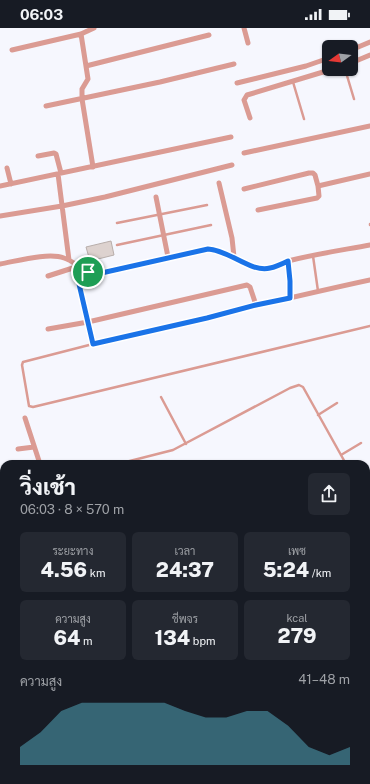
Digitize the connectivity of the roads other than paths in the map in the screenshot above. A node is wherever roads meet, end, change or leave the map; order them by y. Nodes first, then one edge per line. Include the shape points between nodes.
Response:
1 (94, 28) edge
2 (244, 28) edge
3 (81, 34) junction
4 (209, 35) dead end
5 (370, 42) edge
6 (248, 43) dead end
7 (358, 47) edge
8 (12, 50) dead end
9 (370, 55) edge
10 (322, 60) edge
11 (358, 60) edge
12 (234, 64) dead end
13 (86, 66) junction
14 (322, 73) edge
15 (347, 76) edge
16 (293, 82) junction
17 (237, 83) dead end
18 (82, 98) junction
19 (354, 99) dead end
20 (46, 106) dead end
21 (250, 118) dead end
22 (304, 119) dead end
23 (370, 126) edge
24 (231, 137) dead end
25 (244, 153) dead end
26 (38, 156) dead end
27 (232, 165) dead end
28 (93, 167) junction
29 (7, 168) dead end
30 (59, 174) junction
31 (370, 174) edge
32 (219, 183) dead end
33 (11, 184) junction
34 (0, 186) edge
35 (318, 186) junction
36 (244, 189) dead end
37 (156, 197) dead end
38 (206, 205) dead end
39 (62, 206) junction
40 (258, 210) dead end
41 (160, 214) junction
42 (0, 216) edge
43 (117, 223) dead end
44 (211, 225) dead end
45 (164, 235) junction
46 (117, 245) dead end
47 (370, 245) edge
48 (313, 256) junction
49 (168, 257) junction
50 (234, 257) junction
51 (69, 260) junction
52 (288, 261) junction
53 (0, 264) edge
54 (79, 266) junction
55 (88, 272) junction
56 (48, 276) dead end
57 (370, 280) edge
58 (318, 291) junction
59 (290, 298) junction
60 (256, 305) junction
61 (88, 322) junction
62 (370, 326) edge
63 (48, 329) dead end
64 (93, 344) junction
65 (161, 397) dead end
66 (337, 403) dead end
67 (318, 415) junction
68 (25, 418) dead end
69 (361, 443) dead end
70 (186, 444) junction
71 (34, 447) junction
72 (18, 449) dead end
73 (341, 455) junction
74 (39, 460) edge
75 (135, 460) edge
76 (344, 460) edge

1 - 3 street
2 - 6 street
3 - 8 street
3 - 13 street
4 - 13 street
5 - 7 street
9 - 11 street
10 - 17 street
12 - 18 street
13 - 18 street via 88,79 82,89
14 - 16 street
15 - 19 lane
16 - 21 street via 247,95 244,100
16 - 22 lane
18 - 20 street
18 - 28 street
23 - 25 street
24 - 28 street
26 - 30 street via 56,154
27 - 39 street
28 - 30 street
29 - 33 street
30 - 33 street
30 - 39 street
31 - 35 street
32 - 50 street
33 - 34 street
35 - 36 street via 313,173
35 - 40 street via 317,198
37 - 41 street
38 - 41 lane
39 - 42 street
39 - 51 street
41 - 43 lane
41 - 45 street
44 - 45 lane
45 - 46 lane
45 - 49 street
47 - 48 street
48 - 52 street
48 - 58 lane
49 - 50 street via 208,249 219,250
49 - 55 street via 97,274
50 - 52 street via 262,269
51 - 53 street via 54,255
51 - 54 street
52 - 59 street
54 - 55 street
54 - 56 street
55 - 61 street via 79,284
57 - 58 street
58 - 59 street
59 - 60 street
60 - 61 street via 247,285
60 - 64 street
61 - 63 street
61 - 64 street
62 - 64 lane via 29,406 23,362
65 - 70 lane
66 - 67 lane
67 - 70 lane via 302,387 297,385
67 - 73 lane
68 - 71 street
69 - 73 lane
70 - 75 lane via 168,452
71 - 72 street
71 - 74 street
73 - 76 lane

